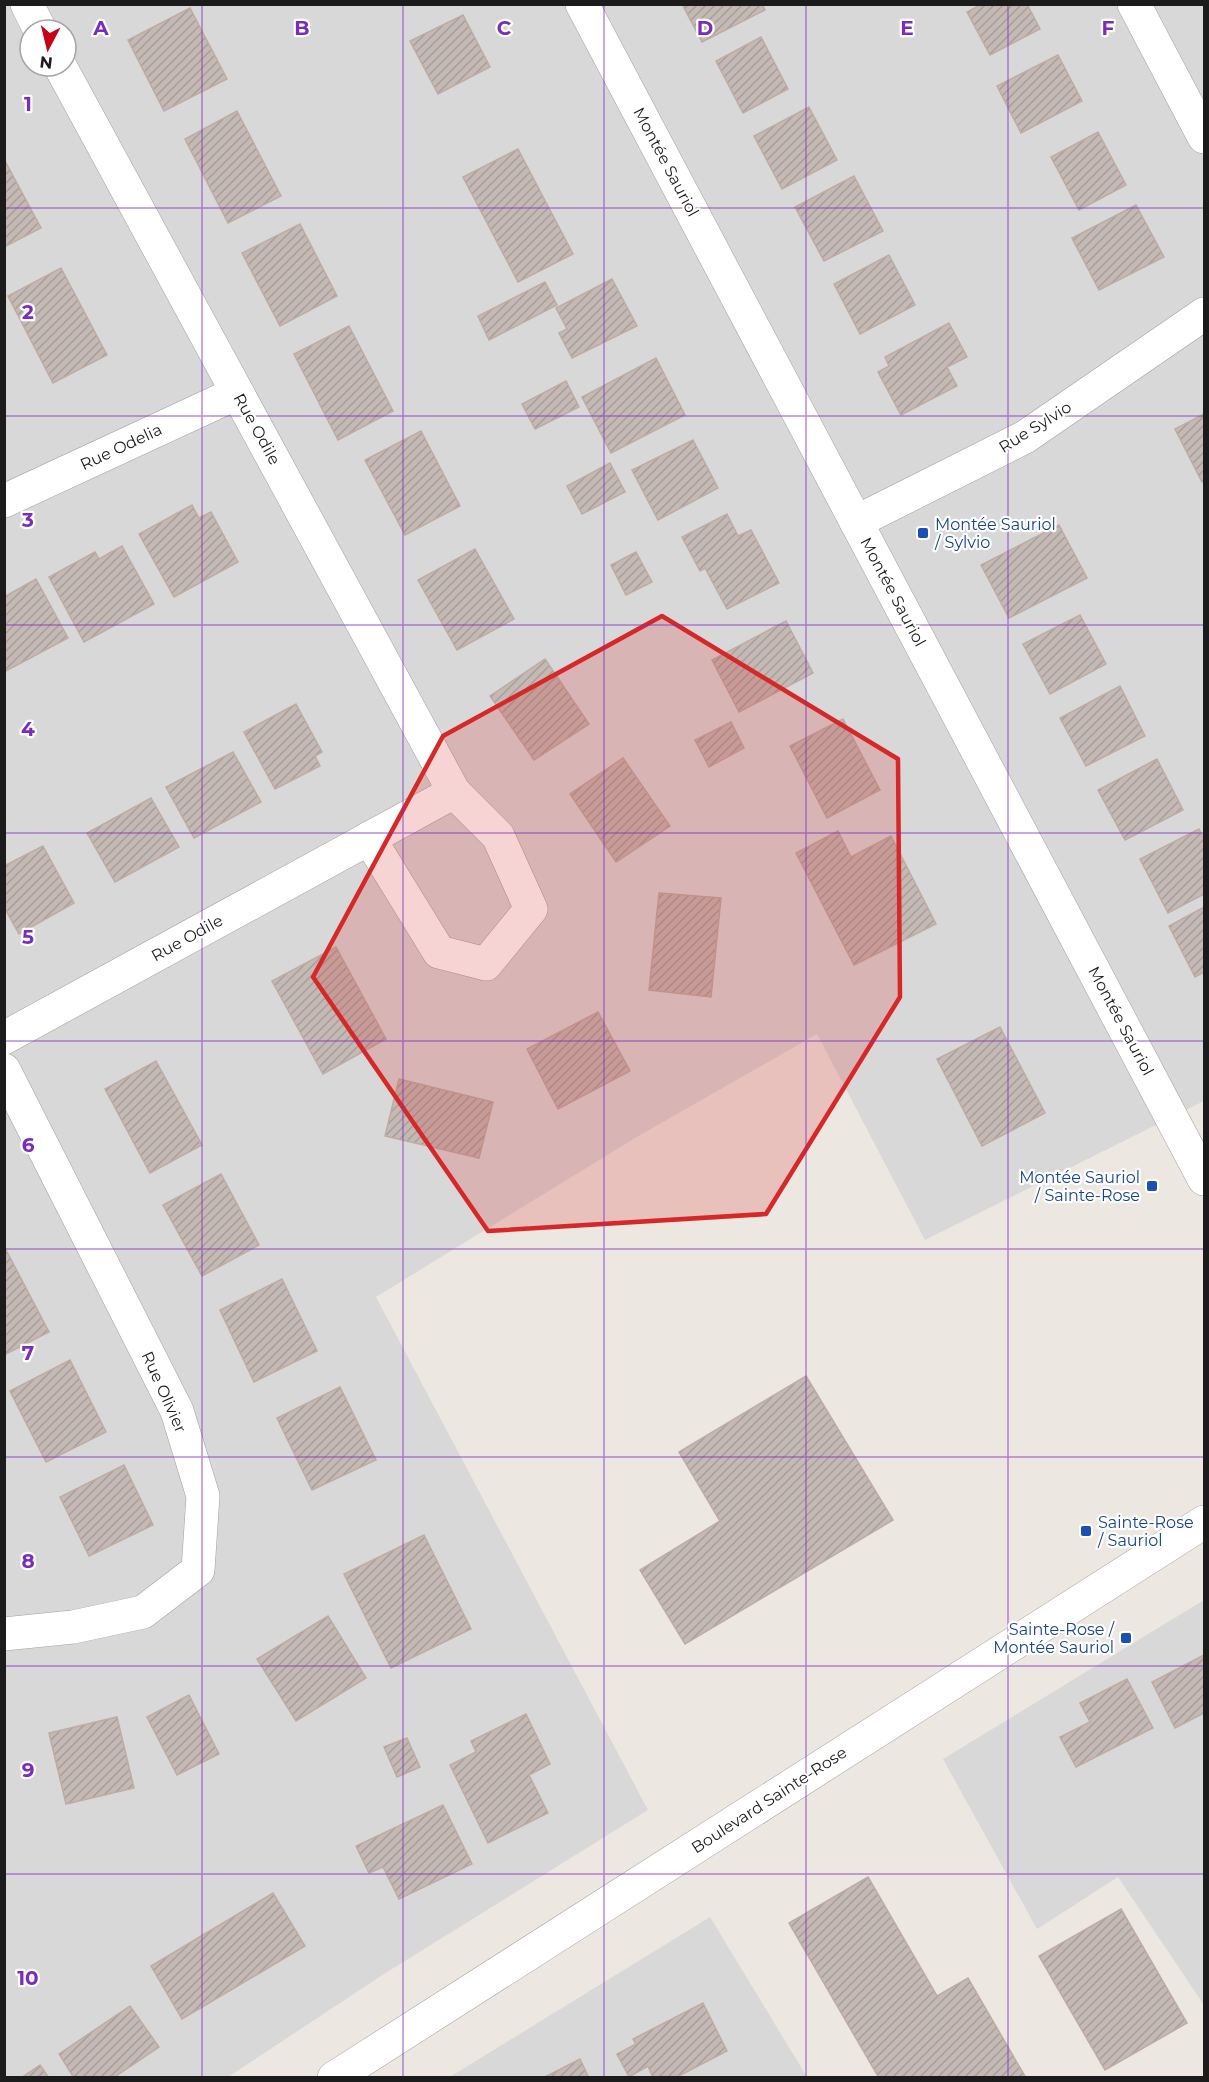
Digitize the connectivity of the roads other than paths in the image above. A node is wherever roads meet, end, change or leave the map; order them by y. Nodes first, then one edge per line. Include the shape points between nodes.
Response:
1 (27, 4) edge
2 (582, 4) edge
3 (1134, 4) edge
4 (34, 18) edge
5 (66, 78) edge
6 (1204, 137) edge
7 (1204, 314) edge
8 (237, 393) junction
9 (4, 501) edge
10 (856, 522) junction
11 (454, 792) junction
12 (369, 838) junction
13 (4, 1038) edge
14 (4, 1070) edge
15 (1204, 1179) edge
16 (1204, 1522) edge
17 (4, 1634) edge
18 (334, 2078) edge

1 - 4 street
2 - 10 street, Montée Sauriol
3 - 6 street
5 - 8 street, Rue Odile
7 - 10 street, Rue Sylvio via 1025,436
8 - 9 street, Rue Odelia
8 - 11 street, Rue Odile
10 - 15 street, Montée Sauriol
11 - 12 street, Rue Odile
11 - 12 street, Rue Odile via 498,836 531,909 486,964 439,952
12 - 13 street, Rue Odile
14 - 17 street, Rue Olivier via 177,1411 202,1496 198,1570 143,1612 73,1627
16 - 18 street, Boulevard Sainte-Rose

